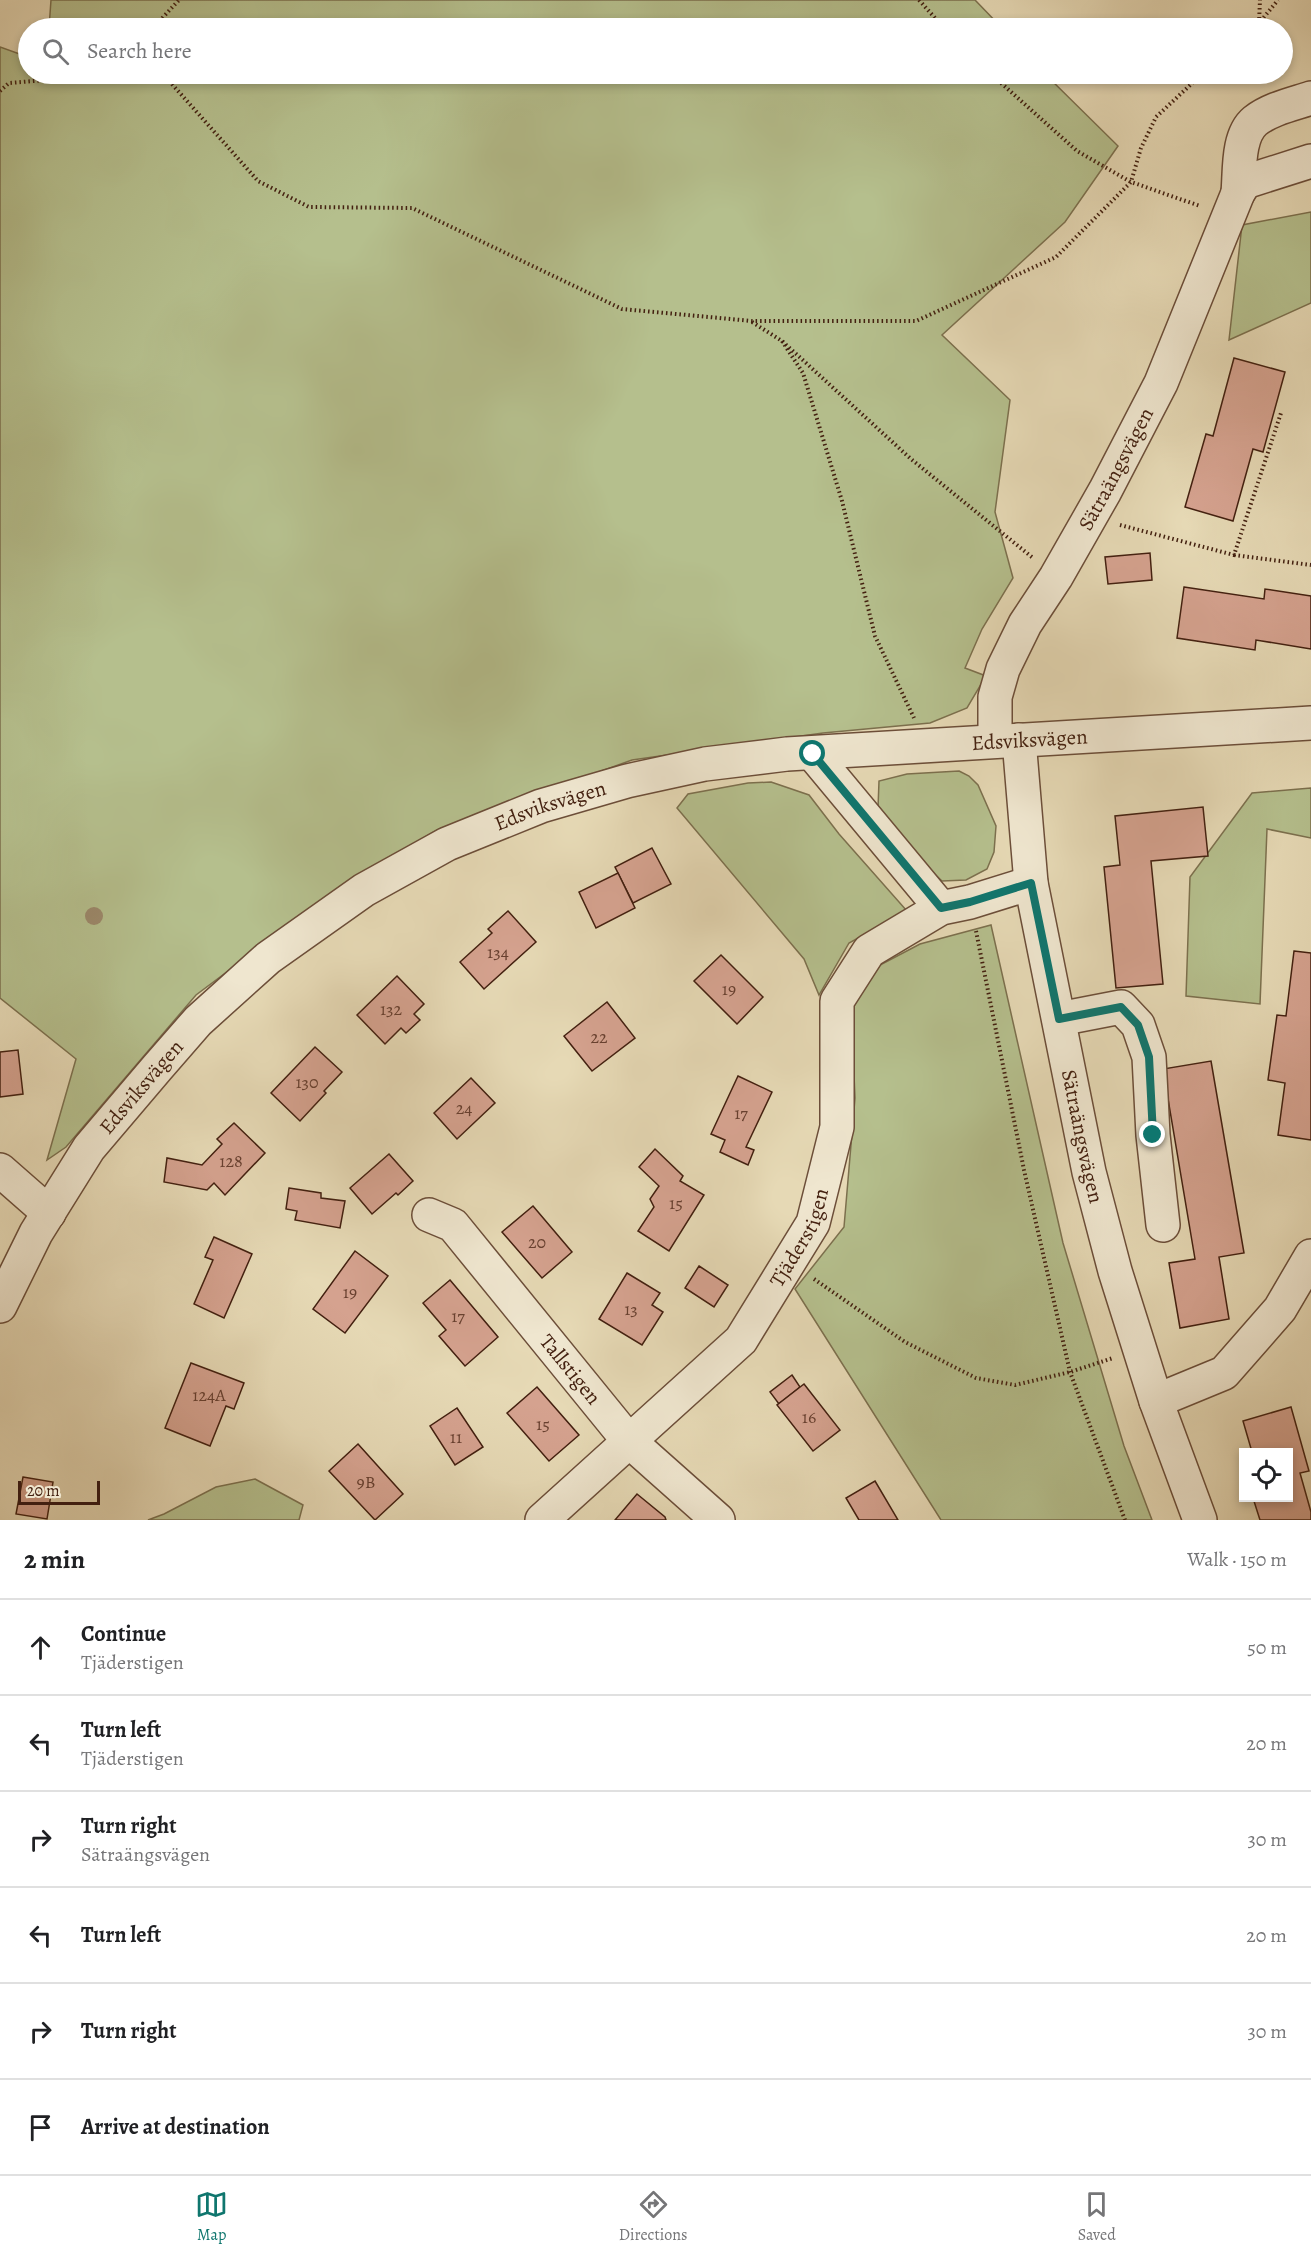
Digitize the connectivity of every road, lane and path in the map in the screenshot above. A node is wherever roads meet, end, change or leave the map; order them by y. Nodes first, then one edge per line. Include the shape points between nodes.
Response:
1 (179, 0) edge
2 (919, 0) edge
3 (1260, 0) edge
4 (1278, 0) edge
5 (162, 18) edge
6 (935, 18) edge
7 (1258, 18) edge
8 (1264, 18) edge
9 (18, 82) edge
10 (172, 84) edge
11 (1002, 84) edge
12 (1191, 84) edge
13 (0, 91) edge
14 (1311, 98) edge
15 (1311, 161) edge
16 (1131, 182) junction
17 (1234, 204) junction
18 (752, 321) junction
19 (782, 341) junction
20 (1281, 413) dead end
21 (1090, 517) junction
22 (1234, 555) junction
23 (1311, 565) edge
24 (1056, 577) junction
25 (915, 720) dead end
26 (1311, 723) edge
27 (1007, 740) junction
28 (813, 754) junction
29 (1031, 883) junction
30 (956, 905) junction
31 (1059, 1019) junction
32 (0, 1170) edge
33 (49, 1213) junction
34 (429, 1215) dead end
35 (1163, 1225) dead end
36 (1311, 1256) edge
37 (790, 1261) junction
38 (0, 1306) edge
39 (1140, 1349) junction
40 (1070, 1372) junction
41 (1156, 1401) junction
42 (628, 1440) junction
43 (542, 1520) edge
44 (718, 1520) edge
45 (1125, 1520) edge
46 (1200, 1520) edge

1 - 5 path
2 - 6 path
3 - 7 path
4 - 8 path
9 - 13 path via 9,83
10 - 18 path via 258,181 309,207 412,208 622,309
11 - 16 path via 1077,151
12 - 16 path via 1156,117
14 - 17 street, Sätraängsvägen via 1254,122 1246,134
15 - 17 street via 1245,182
16 - 17 path
16 - 18 path via 1056,257 916,321
17 - 21 street, Sätraängsvägen via 1161,383
18 - 19 path
19 - 24 path via 911,459
19 - 25 path via 803,374 842,501 875,636
20 - 22 path
21 - 22 path
21 - 24 street, Sätraängsvägen
22 - 23 path
24 - 27 street, Sätraängsvägen via 1025,624 995,697
26 - 27 street, Edsviksvägen
27 - 28 street, Edsviksvägen
27 - 29 street, Sätraängsvägen
28 - 30 street
28 - 33 street, Edsviksvägen via 705,764 541,806 447,844 364,890 268,958 198,1020 89,1148
29 - 30 street, Tjäderstigen
29 - 31 street, Sätraängsvägen
30 - 37 street, Tjäderstigen via 869,951 837,1001 837,1127 813,1223
30 - 40 path via 1024,1170
31 - 35 street via 1121,1007 1138,1025 1149,1057
31 - 39 street, Sätraängsvägen via 1089,1172
32 - 33 street
33 - 38 street, Edsviksvägen
34 - 42 street, Tallstigen via 453,1225
36 - 41 street via 1280,1310 1224,1373
37 - 40 path via 904,1342 976,1378 1015,1385
37 - 42 street, Tjäderstigen via 741,1340
39 - 40 path
39 - 41 street, Sätraängsvägen
40 - 45 path
41 - 46 street, Sätraängsvägen
42 - 43 street, Tjäderstigen
42 - 44 street, Tallstigen

